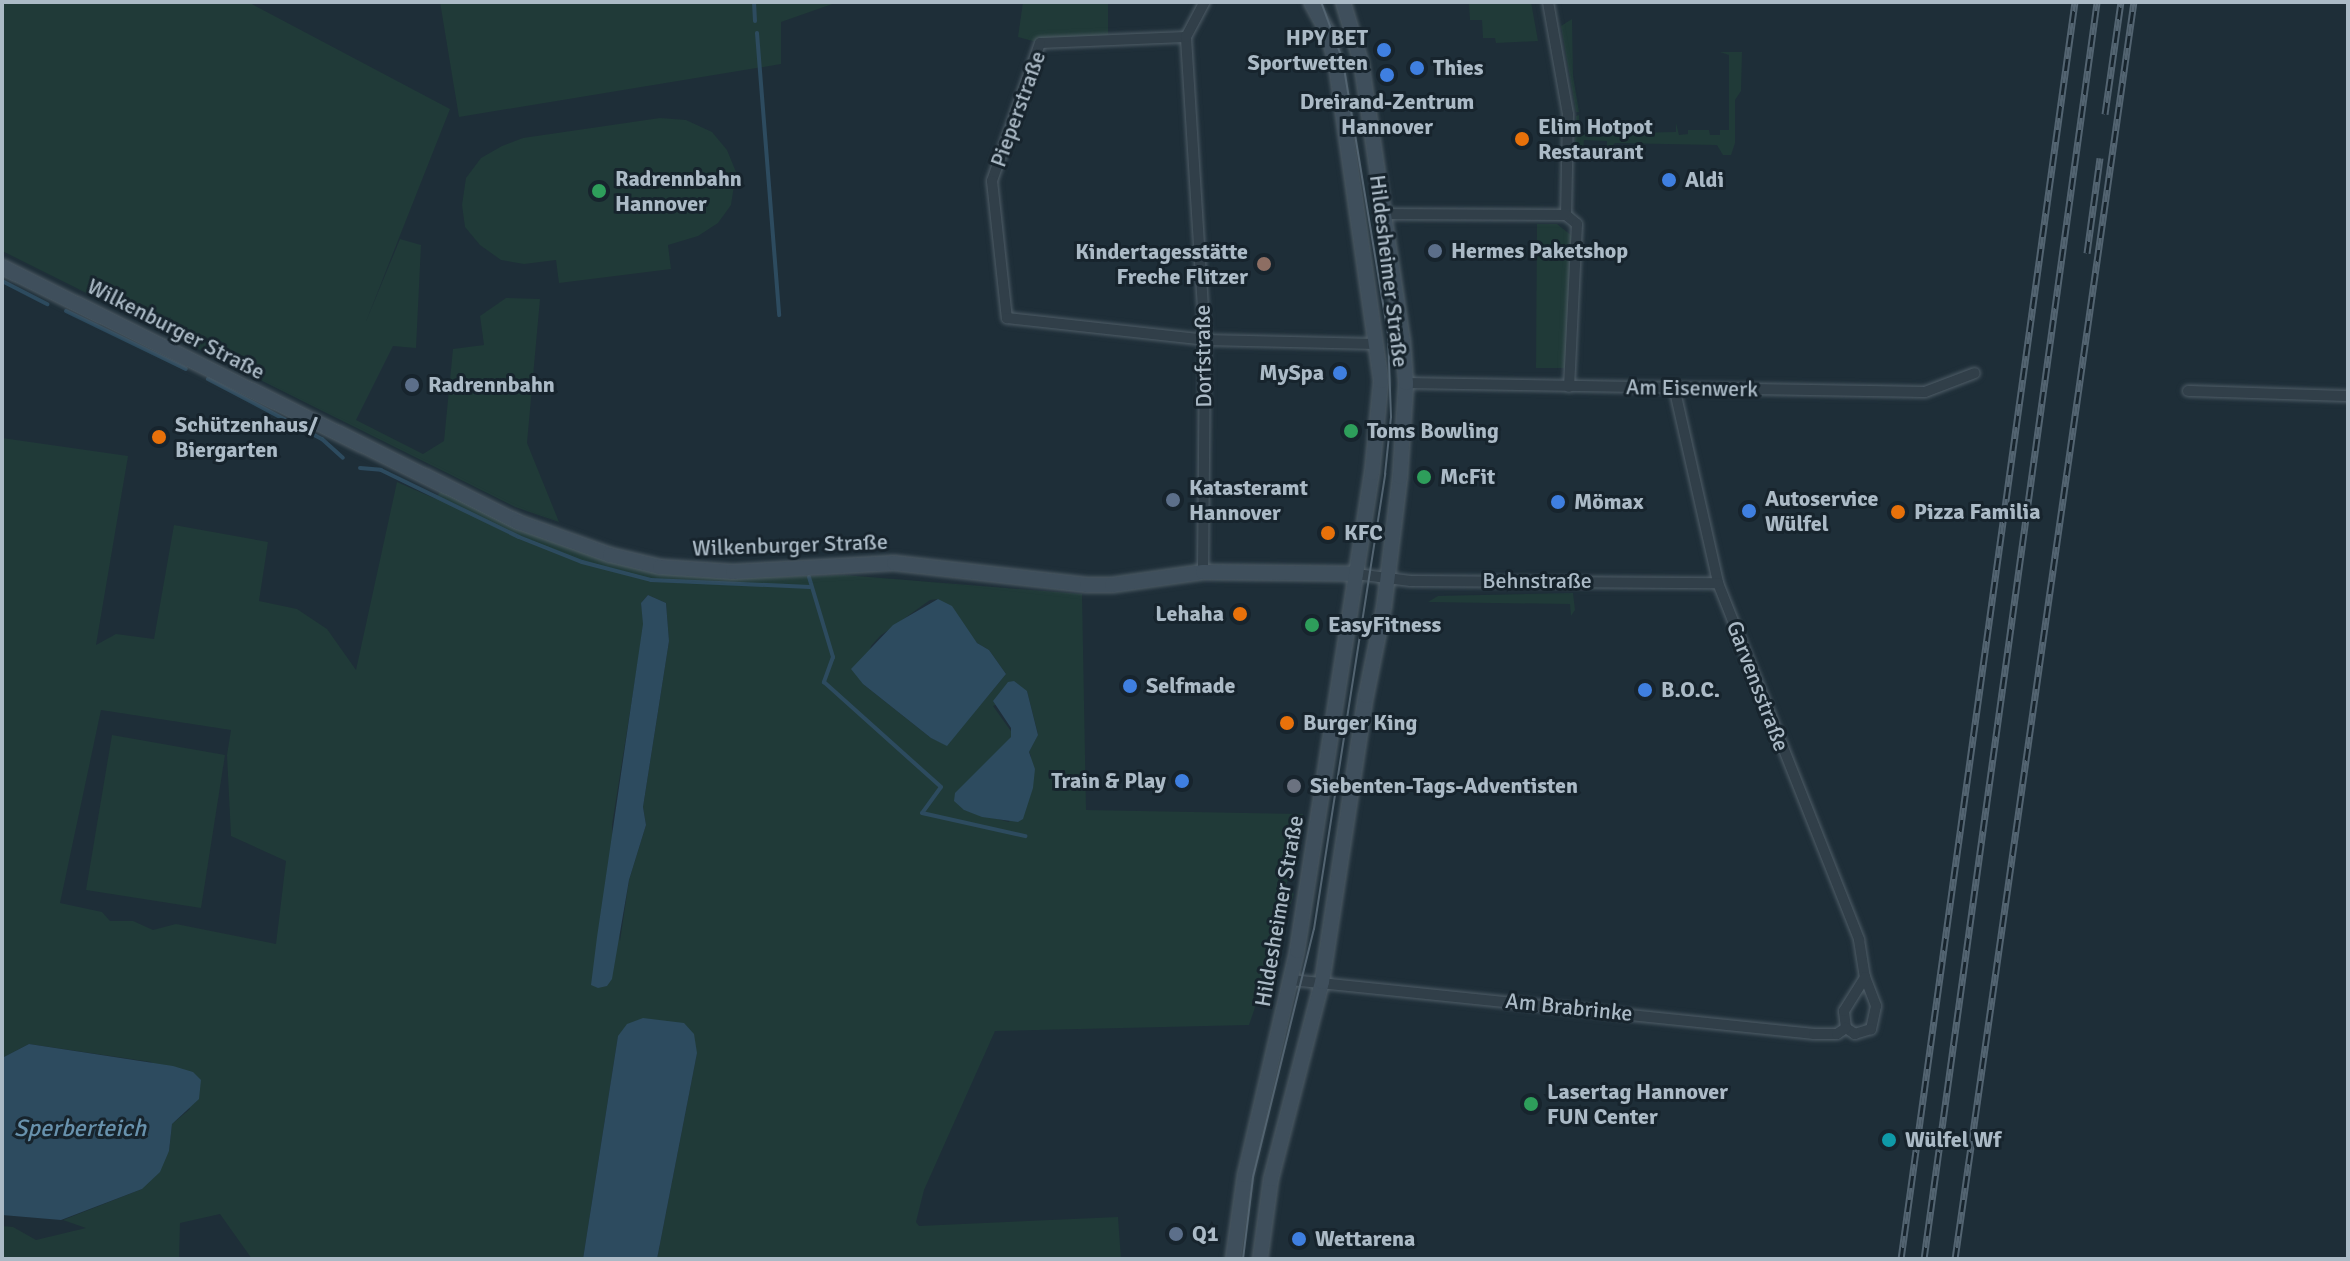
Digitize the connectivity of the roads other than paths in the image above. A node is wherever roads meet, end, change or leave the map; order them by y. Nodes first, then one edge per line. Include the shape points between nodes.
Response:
1 (1205, 2) edge
2 (1311, 2) edge
3 (1343, 2) edge
4 (1548, 2) edge
5 (1186, 37) junction
6 (1383, 214) junction
7 (1566, 215) junction
8 (2, 267) edge
9 (1205, 340) junction
10 (1376, 344) junction
11 (1975, 373) dead end
12 (1406, 383) junction
13 (1569, 387) junction
14 (1674, 387) junction
15 (2188, 391) dead end
16 (2348, 396) edge
17 (1203, 572) junction
18 (1356, 574) junction
19 (1387, 578) junction
20 (1718, 583) junction
21 (1865, 977) junction
22 (1291, 980) junction
23 (1322, 982) junction
24 (1846, 1028) junction
25 (1233, 1259) edge
26 (1260, 1259) edge

1 - 5 street
2 - 10 main road, Hildesheimer Straße via 1336,64
3 - 6 main road, Hildesheimer Straße via 1361,62
4 - 7 street via 1568,114
5 - 9 street, Dorfstraße
5 - 9 street, Pieperstraße via 1040,43 992,181 1007,318
6 - 7 street
6 - 12 main road, Hildesheimer Straße
7 - 13 street via 1577,224
8 - 17 main road, Wilkenburger Straße via 475,503 610,555 692,572 894,563 1087,585
9 - 10 street
9 - 17 street, Dorfstraße
10 - 18 main road, Hildesheimer Straße via 1381,381
11 - 14 street, Am Eisenwerk via 1925,392
12 - 13 street, Am Eisenwerk
12 - 19 main road, Hildesheimer Straße
13 - 14 street, Am Eisenwerk
14 - 20 street, Garvensstraße
15 - 16 street
17 - 18 main road, Wilkenburger Straße
18 - 19 street, Behnstraße
18 - 22 main road, Hildesheimer Straße
19 - 20 street, Behnstraße
19 - 23 main road, Hildesheimer Straße
20 - 21 street, Garvensstraße via 1859,940
21 - 24 street via 1844,1011
21 - 24 street, Garvensstraße via 1875,996 1874,1022 1866,1033
22 - 23 street, Am Brabrinke
22 - 25 main road, Hildesheimer Straße via 1245,1175
23 - 24 street, Am Brabrinke via 1814,1034 1837,1034
23 - 26 main road, Hildesheimer Straße via 1271,1179

